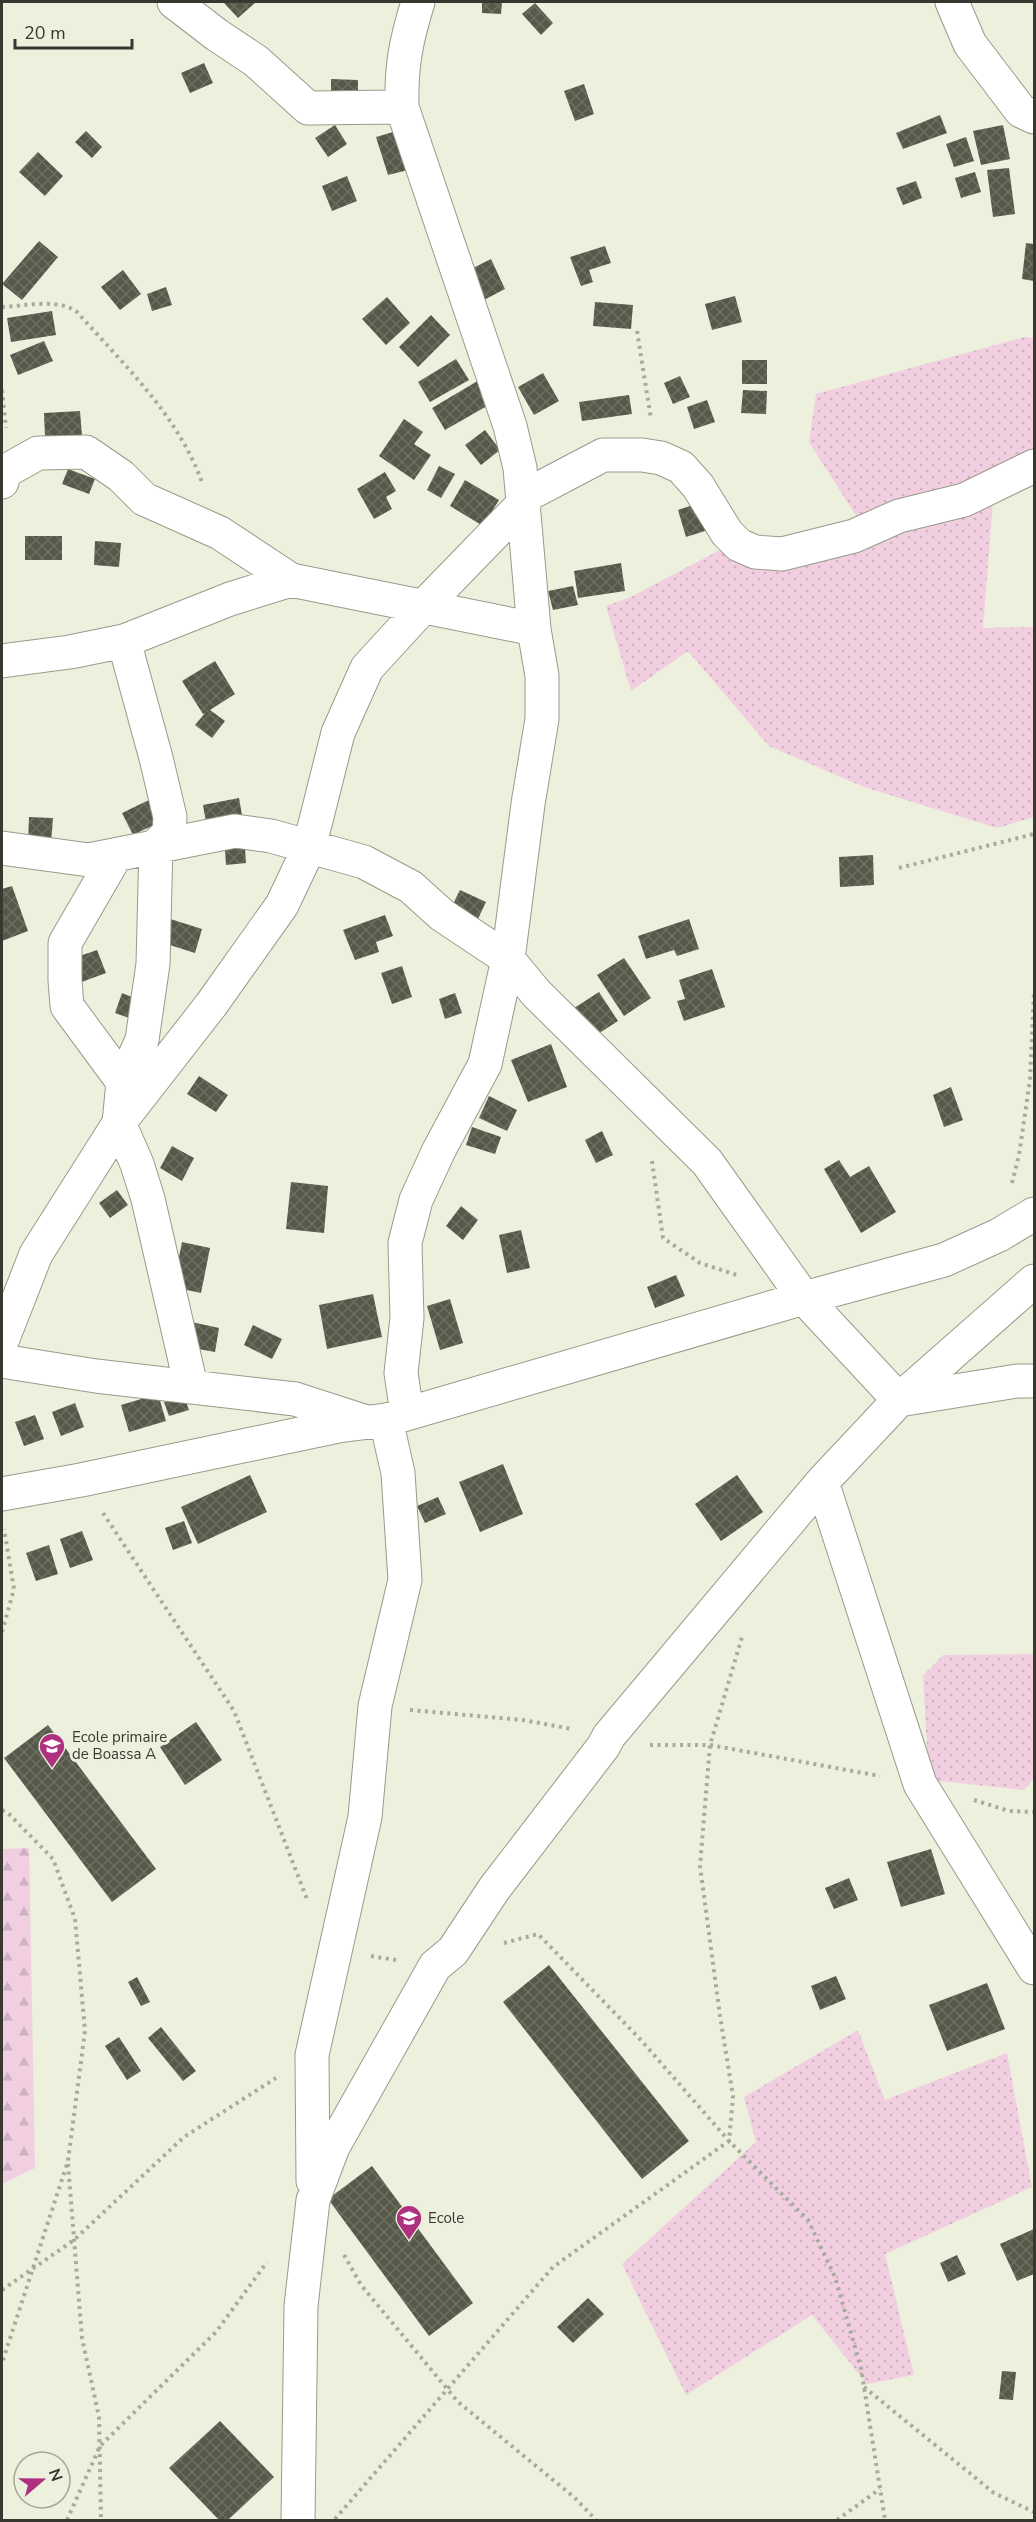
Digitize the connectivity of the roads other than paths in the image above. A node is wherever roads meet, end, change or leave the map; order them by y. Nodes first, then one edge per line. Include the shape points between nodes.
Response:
1 (174, 2) edge
2 (418, 2) edge
3 (952, 2) edge
4 (402, 107) junction
5 (1035, 117) edge
6 (1035, 466) edge
7 (2, 482) edge
8 (523, 500) junction
9 (291, 580) junction
10 (423, 607) junction
11 (534, 629) junction
12 (124, 641) junction
13 (2, 661) edge
14 (156, 845) junction
15 (2, 848) edge
16 (309, 848) junction
17 (116, 855) junction
18 (508, 959) junction
19 (123, 1082) junction
20 (119, 1123) junction
21 (1035, 1214) edge
22 (1035, 1281) edge
23 (804, 1298) junction
24 (2, 1341) edge
25 (2, 1360) edge
26 (1035, 1381) edge
27 (191, 1386) junction
28 (899, 1401) junction
29 (386, 1418) junction
30 (822, 1482) junction
31 (2, 1509) edge
32 (1035, 1968) edge
33 (313, 2200) junction
34 (298, 2520) edge

1 - 4 street via 256,61 308,108
2 - 4 street via 404,47
3 - 5 street via 970,44 1021,111
4 - 8 street via 503,399 520,468
6 - 8 street via 964,500 899,516 854,536 782,554 755,552 739,545 681,467 661,458 603,455
7 - 9 street via 4,472 38,453 86,452 121,476 144,499 220,533
8 - 10 street
8 - 11 street
9 - 10 street
9 - 12 street via 230,599
10 - 11 street
10 - 16 street via 368,668 338,733
11 - 18 street via 542,676 543,719
12 - 13 street
12 - 14 street via 170,817 169,833
14 - 16 street via 235,831 271,836
14 - 17 street
14 - 19 street via 153,964 142,1040
15 - 17 street via 89,860
16 - 18 street via 364,862 411,887 442,915
16 - 20 street via 282,905 211,1005
17 - 19 street via 65,943 65,980 67,1006
18 - 23 street via 536,993 707,1162
18 - 29 street via 485,1064 416,1200 405,1243 407,1318 401,1373
19 - 20 street
20 - 24 street via 36,1254
20 - 27 street via 148,1199
21 - 23 street via 944,1260
22 - 28 street
23 - 28 street
23 - 29 street
25 - 27 street via 96,1376
26 - 28 street
27 - 29 street via 295,1399
28 - 30 street
29 - 31 street via 81,1480
29 - 33 street via 398,1473 405,1580 375,1706 365,1817 312,2055
30 - 32 street via 920,1784
30 - 33 street via 609,1736 494,1889 453,1951 435,1966 333,2147
33 - 34 street via 301,2306

